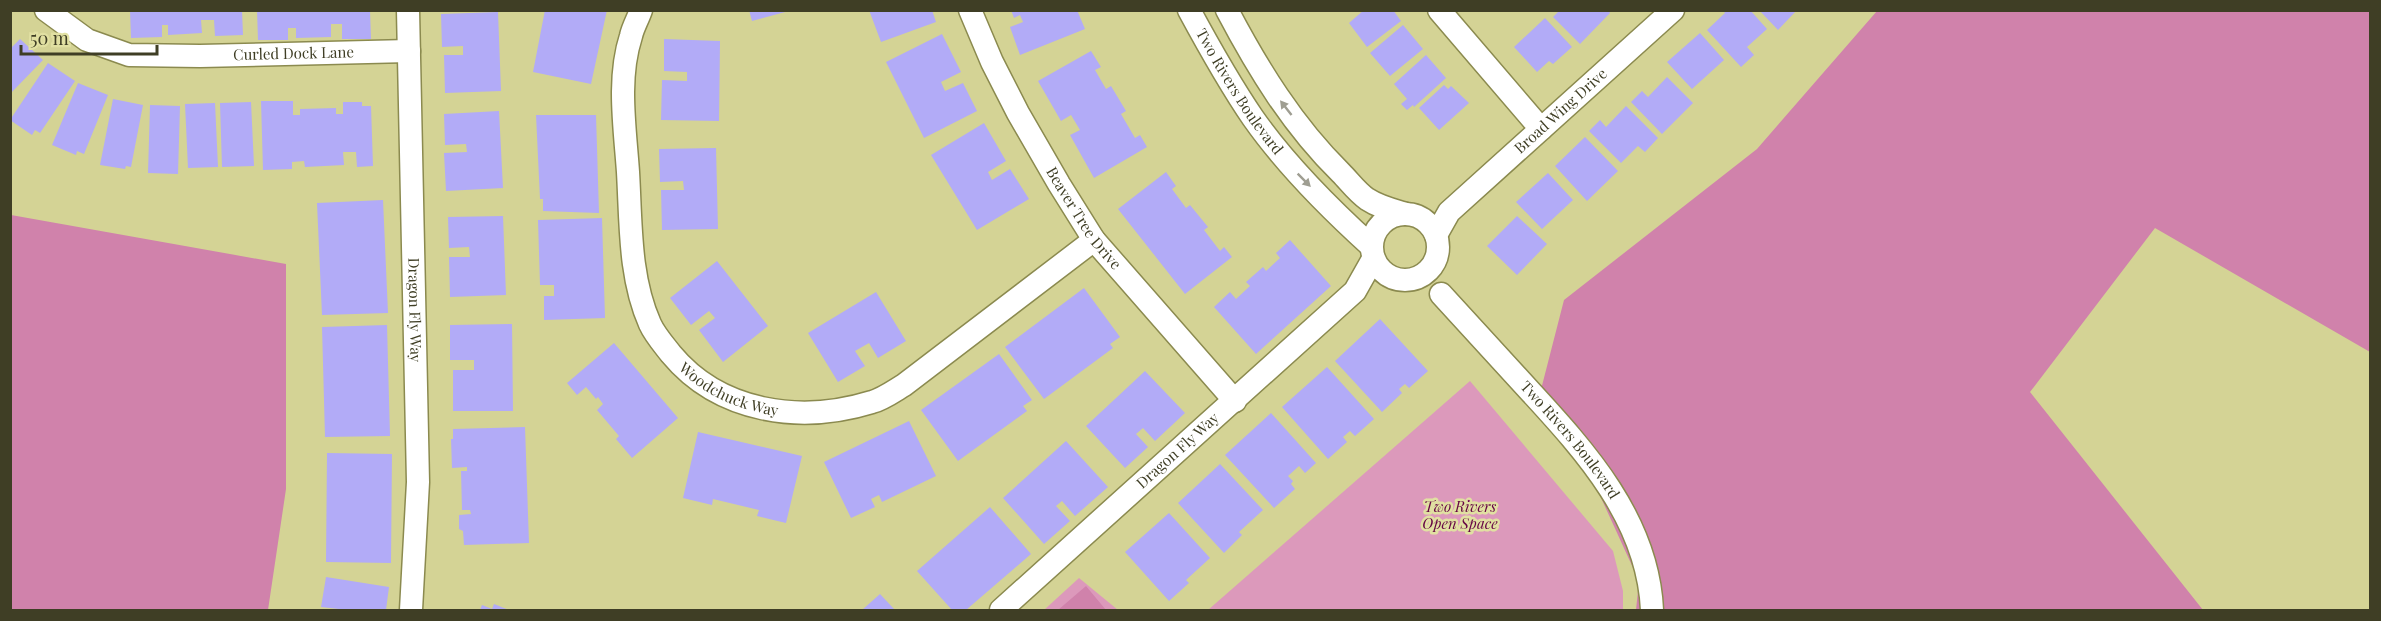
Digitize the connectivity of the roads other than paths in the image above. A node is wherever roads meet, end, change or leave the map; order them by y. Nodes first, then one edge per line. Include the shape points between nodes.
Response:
1 (46, 10) edge
2 (408, 10) edge
3 (641, 10) edge
4 (970, 10) edge
5 (1189, 10) edge
6 (1227, 10) edge
7 (1439, 10) edge
8 (1672, 10) edge
9 (409, 51) junction
10 (1541, 129) junction
11 (1449, 212) junction
12 (1412, 215) junction
13 (1436, 235) junction
14 (1094, 240) junction
15 (1372, 252) junction
16 (1435, 261) junction
17 (1397, 279) junction
18 (1355, 291) junction
19 (1441, 294) junction
20 (1236, 401) junction
21 (411, 610) edge
22 (1001, 610) edge
23 (1652, 610) edge

1 - 9 street, Curled Dock Lane via 87,40 129,55
2 - 9 street, Dragon Fly Way
3 - 14 street, Woodchuck Way via 630,36 623,87 633,266 651,326 663,345 693,377 726,397 764,410 792,413 873,402 904,386
4 - 14 street, Beaver Tree Drive via 1018,113
5 -> 15 street, Two Rivers Boulevard via 1221,70 1254,119 1296,173
12 -> 6 street, Two Rivers Boulevard via 1384,208 1366,198 1322,154 1280,101
7 - 10 street
8 - 10 street, Broad Wing Drive
9 - 21 street, Dragon Fly Way via 418,482
10 - 11 street, Broad Wing Drive
11 - 12 street
11 - 13 street, Broad Wing Drive
12 - 13 street, Two Rivers Boulevard via 1429,224
12 - 15 street via 1393,216 1382,223 1374,233
13 - 16 street
14 - 20 street, Beaver Tree Drive
15 - 17 street, Two Rivers Boulevard via 1380,270
15 - 18 street, Dragon Fly Way
16 - 17 street via 1416,278
16 - 19 street
17 - 18 street, Dragon Fly Way
17 - 19 street, Two Rivers Boulevard
18 - 20 street, Dragon Fly Way
19 - 23 street, Two Rivers Boulevard via 1575,440 1607,482 1636,538 1647,570
20 - 22 street, Dragon Fly Way

